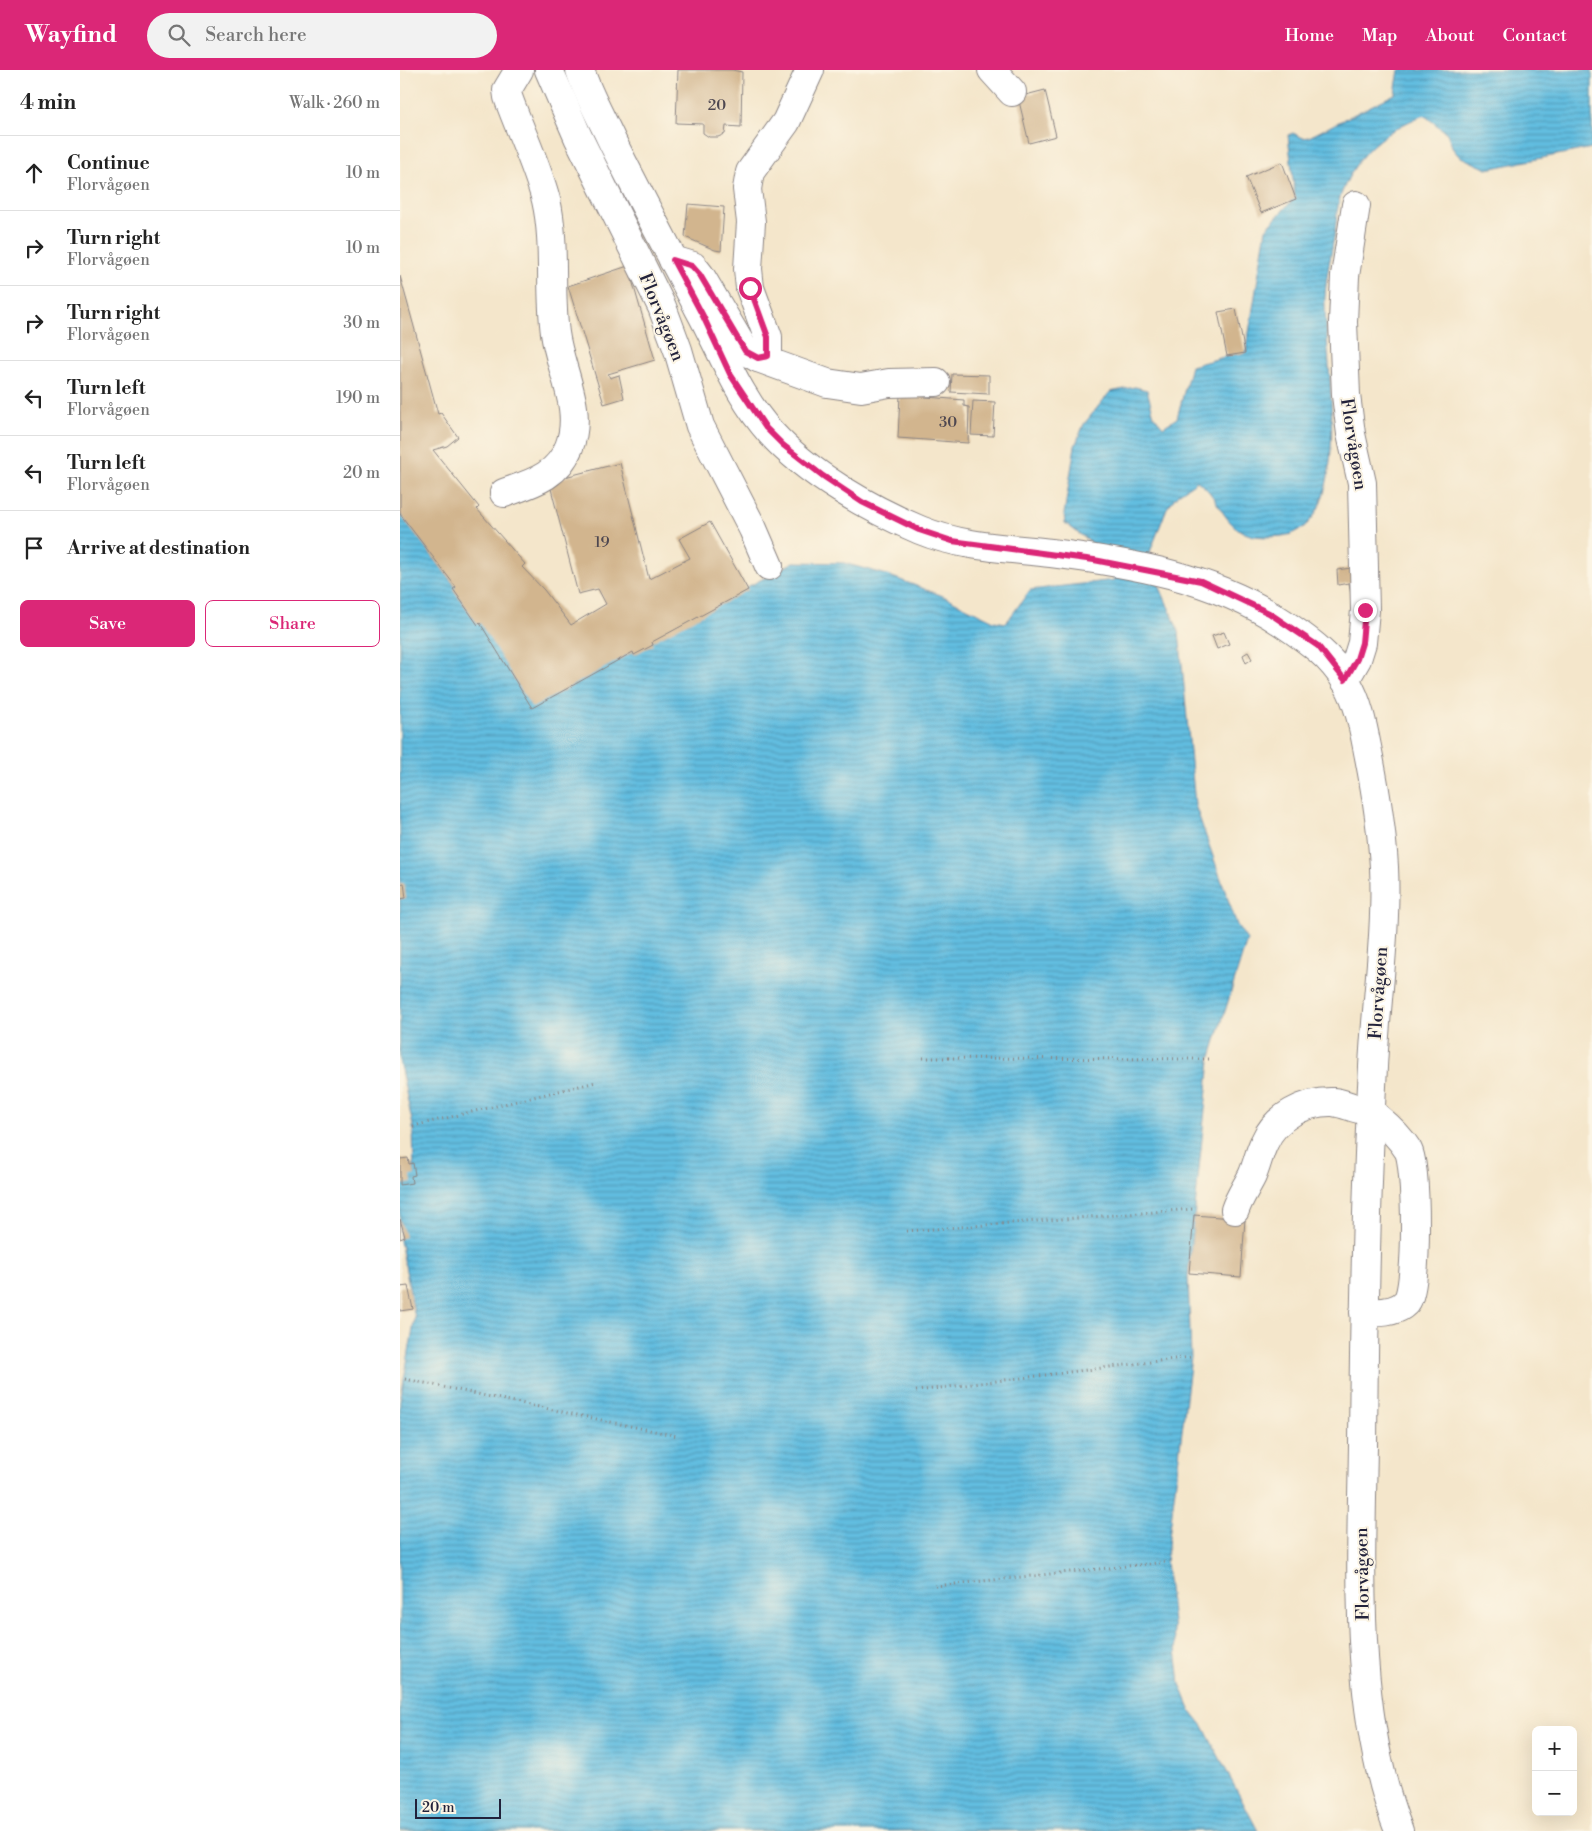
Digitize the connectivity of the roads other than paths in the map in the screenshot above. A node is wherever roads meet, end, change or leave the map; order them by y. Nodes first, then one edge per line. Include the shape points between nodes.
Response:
1 (519, 70) edge
2 (549, 70) edge
3 (580, 70) edge
4 (810, 70) edge
5 (992, 70) edge
6 (1012, 92) dead end
7 (1356, 205) dead end
8 (673, 260) junction
9 (758, 358) junction
10 (936, 382) dead end
11 (504, 493) dead end
12 (769, 566) dead end
13 (1345, 680) junction
14 (1235, 1210) dead end
15 (1364, 1312) junction
16 (1399, 1831) edge

1 - 11 main road via 507,90 508,97 549,215 555,334 576,417 569,446 561,463 550,475
2 - 12 main road, Florvågøen via 578,137 662,307 700,426
3 - 8 main road, Florvågøen via 630,178
4 - 9 main road via 786,122 750,172 747,189 751,222 750,288 770,351 768,356
5 - 6 main road
7 - 13 main road, Florvågøen via 1345,276 1343,322 1346,395 1362,483 1365,601 1362,643
8 - 9 main road, Florvågøen via 692,266 700,275 745,351
8 - 13 main road, Florvågøen via 730,374 766,428 823,476 862,502 919,530 952,541 1094,560 1201,581 1269,613 1318,646
9 - 10 main road, Florvågøen via 827,382 861,388 889,382
13 - 15 main road, Florvågøen via 1359,710 1378,808 1384,872
14 - 15 main road via 1264,1142 1276,1124 1298,1109 1315,1103 1334,1102 1370,1113 1392,1130 1408,1151 1413,1166 1414,1258 1410,1295 1407,1302 1393,1310
15 - 16 main road, Florvågøen via 1363,1640 1375,1736 1387,1798

